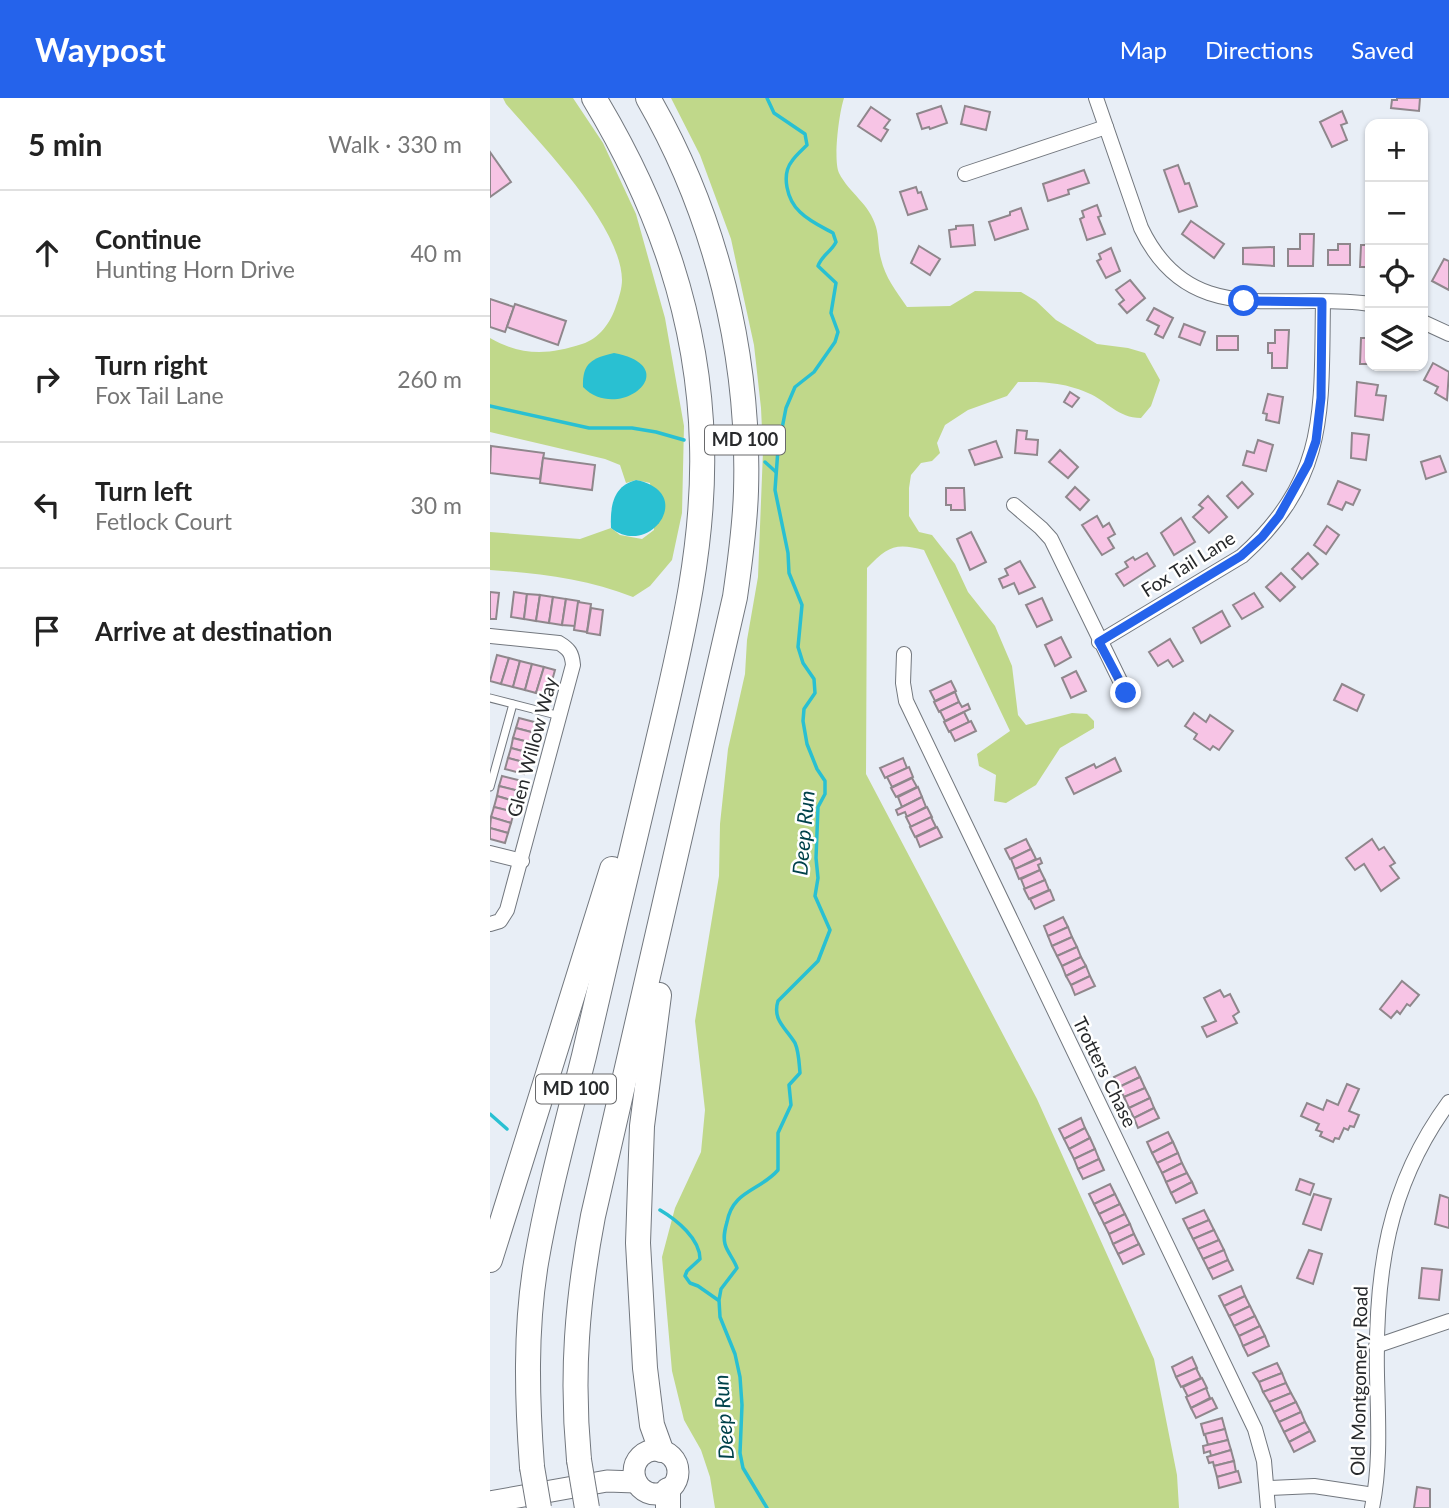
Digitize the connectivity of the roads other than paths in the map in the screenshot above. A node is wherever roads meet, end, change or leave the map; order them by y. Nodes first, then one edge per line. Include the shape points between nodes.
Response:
1 (594, 98) edge
2 (648, 98) edge
3 (1096, 98) edge
4 (1105, 127) junction
5 (965, 174) dead end
6 (1322, 302) junction
7 (1365, 304) edge
8 (1428, 324) edge
9 (1449, 334) edge
10 (1014, 505) dead end
11 (490, 636) edge
12 (1099, 642) junction
13 (904, 654) dead end
14 (1126, 693) dead end
15 (490, 698) edge
16 (513, 704) junction
17 (561, 716) junction
18 (663, 716) junction
19 (490, 787) edge
20 (692, 793) junction
21 (490, 853) edge
22 (522, 861) junction
23 (490, 924) edge
24 (1449, 1102) edge
25 (490, 1260) edge
26 (1449, 1321) edge
27 (1376, 1346) junction
28 (661, 1450) junction
29 (635, 1474) junction
30 (1268, 1488) junction
31 (668, 1499) edge
32 (1373, 1502) edge
33 (490, 1503) edge
34 (539, 1508) edge
35 (587, 1508) edge
36 (1268, 1508) edge

1 - 18 highway, MD 100 via 621,142 669,254 683,303 698,397 702,443 699,537
2 - 20 highway, MD 100 via 687,176 711,239 726,290 743,395 743,543
3 - 4 street
4 - 5 street
4 - 6 street via 1141,228 1150,247 1172,272 1220,297
6 - 7 street
6 - 12 street, Fox Tail Lane via 1316,441 1279,516 1241,556
8 - 9 street
10 - 12 street via 1051,539
11 - 17 street, Glen Willow Way via 559,643 568,648 573,665
12 - 14 street
13 - 30 street, Trotters Chase via 906,701 1255,1429
15 - 16 lane
16 - 17 lane
16 - 19 lane
17 - 22 street, Glen Willow Way
18 - 25 highway
18 - 34 highway, MD 100, bridge via 536,1264 527,1377
20 - 28 highway via 649,1069 639,1192 645,1368 652,1426
20 - 35 highway, MD 100, bridge via 582,1273 574,1377
21 - 22 street
22 - 23 street, Glen Willow Way via 507,911
24 - 27 street, Old Montgomery Road via 1410,1164 1391,1220 1378,1289
26 - 27 street
27 - 32 street, Old Montgomery Road via 1378,1445
28 - 29 main road via 646,1451
28 - 31 main road via 673,1457 678,1471
29 - 31 main road via 641,1488
29 - 33 main road
30 - 32 street via 1314,1486
30 - 36 street, Trotters Chase

